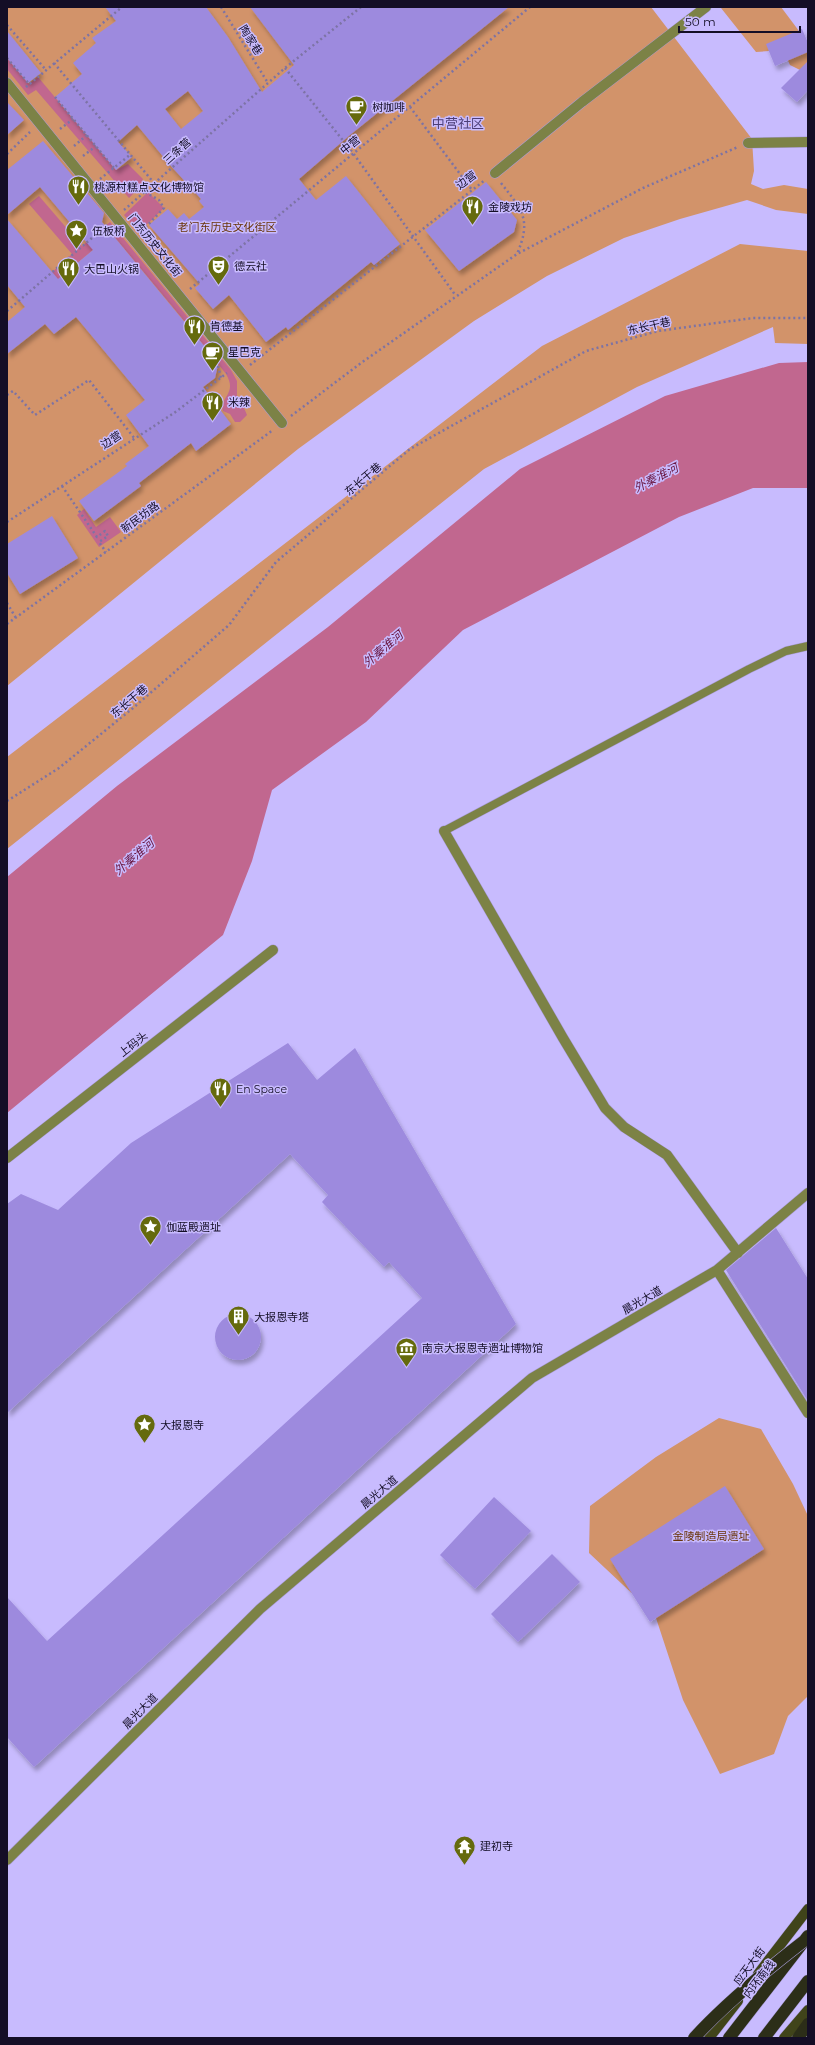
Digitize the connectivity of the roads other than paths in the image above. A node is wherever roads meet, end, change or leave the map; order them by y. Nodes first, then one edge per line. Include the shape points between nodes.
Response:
1 (706, 7) edge
2 (7, 83) edge
3 (808, 142) edge
4 (748, 143) road end
5 (495, 174) road end
6 (282, 423) road end
7 (808, 646) edge
8 (444, 831) joint
9 (273, 950) dead end
10 (7, 1158) edge
11 (808, 1193) edge
12 (738, 1253) junction
13 (718, 1270) junction
14 (808, 1413) edge
15 (7, 1860) edge
16 (808, 1908) edge
17 (806, 1938) edge
18 (808, 1982) edge
19 (808, 2010) edge
20 (808, 2024) edge
21 (694, 2038) edge
22 (709, 2038) edge
23 (729, 2038) edge
24 (764, 2038) edge
25 (784, 2038) edge
26 (798, 2038) edge

1 - 5 street via 582,102
2 - 6 street, 门东历史文化街
3 - 4 street
7 - 8 lane via 786,651 749,669
8 - 12 street via 605,1108 624,1127 667,1155
9 - 10 street, 上码头
11 - 12 street, 晨光大道
12 - 13 street, 晨光大道
13 - 14 street
13 - 15 street, 晨光大道 via 532,1378 260,1609
16 - 22 main road, 应天大街
17 - 21 highway, bridge via 762,1973
17 - 23 highway, 内环南线, bridge
18 - 24 highway
19 - 25 main road
20 - 26 highway

